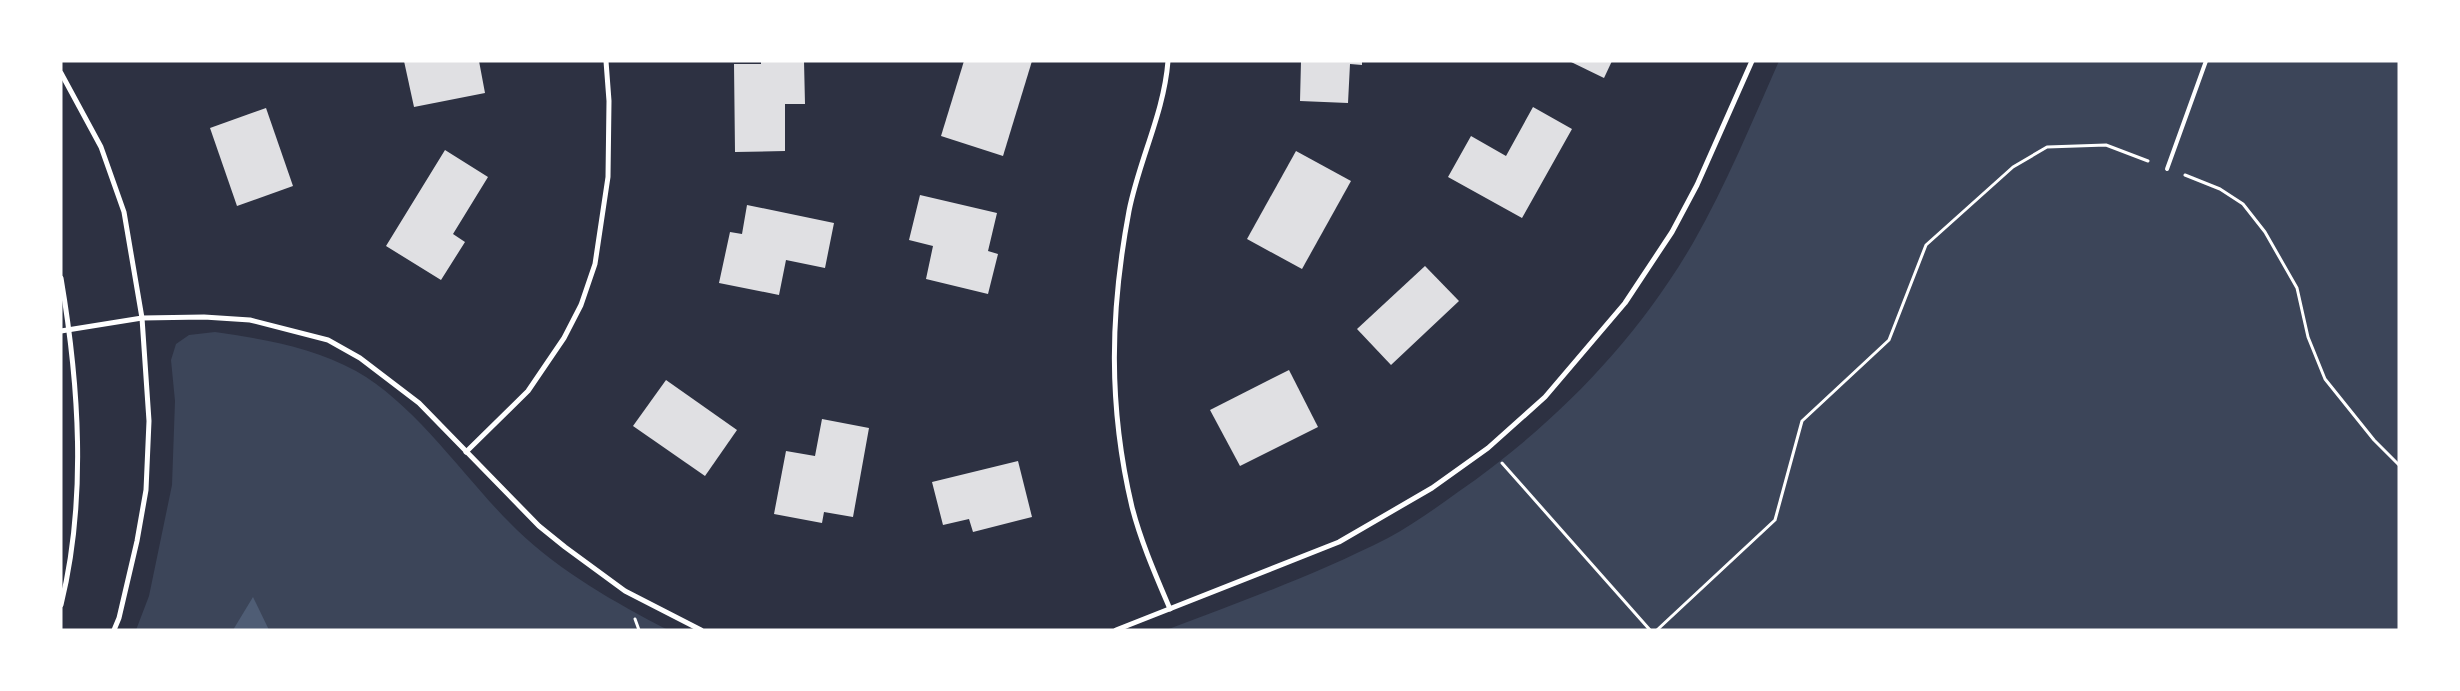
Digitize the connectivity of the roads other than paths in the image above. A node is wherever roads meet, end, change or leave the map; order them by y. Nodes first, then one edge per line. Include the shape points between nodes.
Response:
1 (606, 61) edge
2 (1168, 61) edge
3 (1752, 61) edge
4 (2206, 61) edge
5 (61, 73) edge
6 (2167, 169) road end
7 (61, 278) edge
8 (142, 318) junction
9 (70, 330) junction
10 (61, 331) edge
11 (466, 452) junction
12 (61, 605) edge
13 (1170, 609) junction
14 (114, 630) edge
15 (702, 630) edge
16 (1116, 630) edge

1 - 11 street via 608,178 595,264 581,305 564,338 528,391
2 - 13 street via 1166,86 1130,209 1118,285 1113,348 1116,414 1132,506
3 - 13 street via 1672,232 1625,303 1545,397 1488,448 1432,488 1339,542
4 - 6 lane
5 - 8 street via 101,147 124,212
7 - 9 street
8 - 9 street
8 - 11 street via 250,320 328,340 360,358 419,403
8 - 14 street via 149,421 146,490 138,541
9 - 10 street
9 - 12 street via 78,460 75,525
11 - 15 street via 564,547 625,591
13 - 16 street

